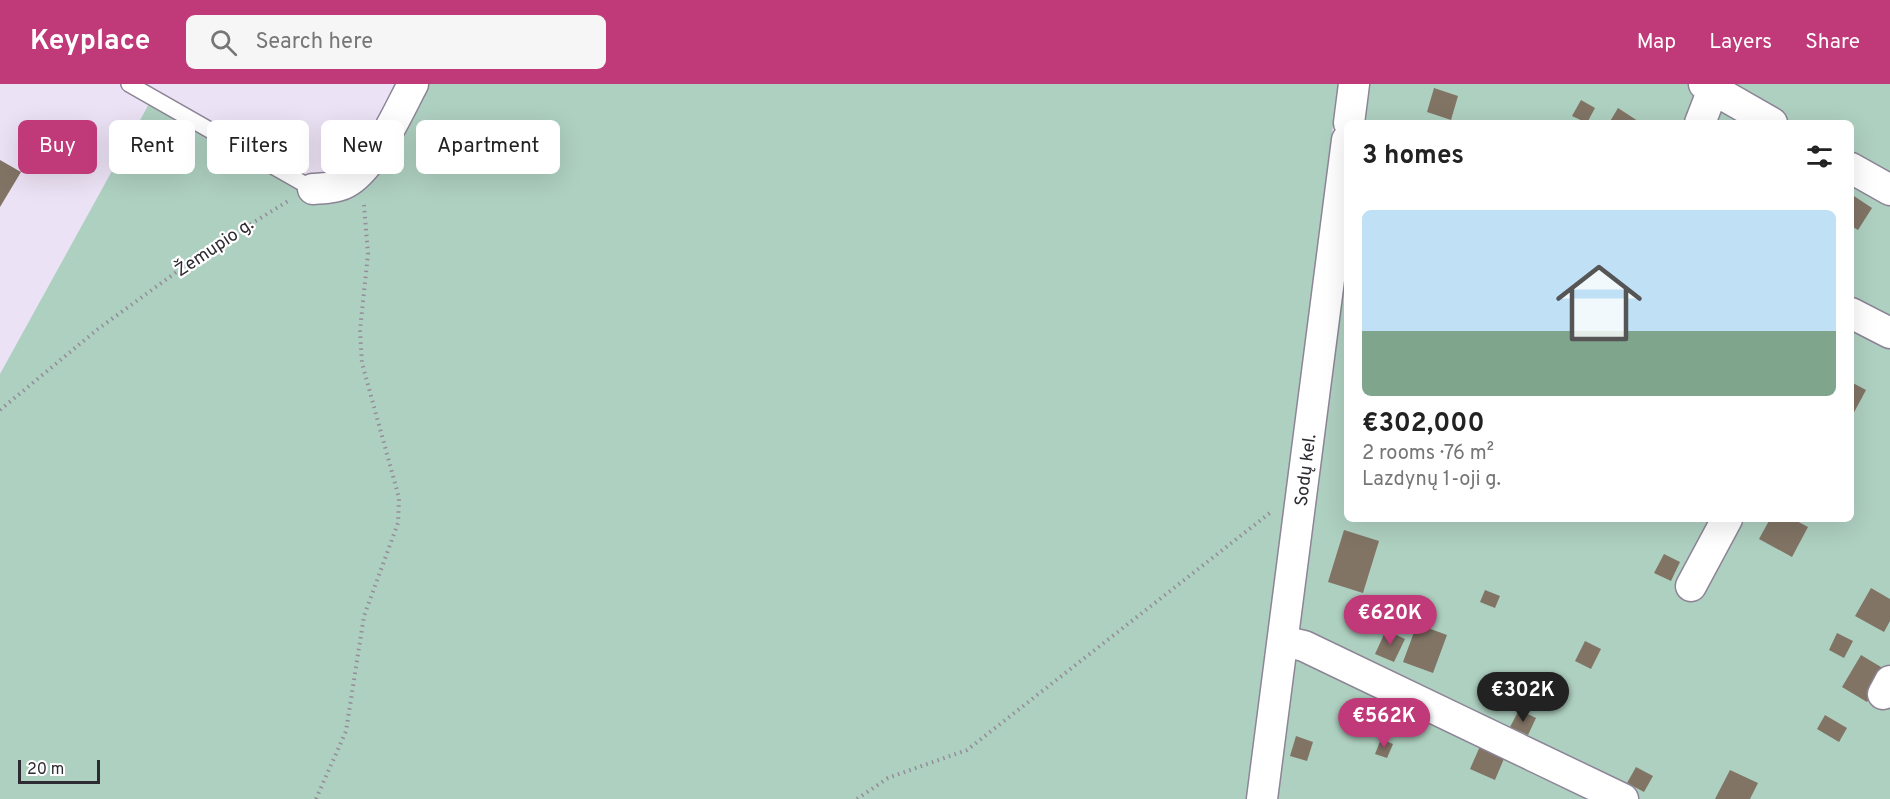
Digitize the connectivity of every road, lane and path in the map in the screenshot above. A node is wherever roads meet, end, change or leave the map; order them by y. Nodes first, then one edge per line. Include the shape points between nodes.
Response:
1 (129, 84) edge
2 (413, 84) edge
3 (1354, 84) edge
4 (1711, 86) edge
5 (1349, 120) edge
6 (1701, 120) edge
7 (1767, 120) edge
8 (1344, 163) edge
9 (1854, 170) edge
10 (349, 181) junction
11 (313, 189) junction
12 (1890, 190) edge
13 (1854, 315) edge
14 (1890, 333) edge
15 (0, 410) edge
16 (1301, 498) junction
17 (1725, 522) edge
18 (1691, 586) dead end
19 (1282, 641) junction
20 (316, 799) edge
21 (857, 799) edge
22 (1262, 799) edge
23 (1623, 799) edge

1 - 11 lane
2 - 10 street via 366,164
3 - 5 street
4 - 6 street
4 - 7 street
8 - 16 street, Sodų kel.
9 - 12 street
10 - 11 street
10 - 20 path via 364,202 368,230 360,330 362,363 399,498 398,524 364,616 346,731
11 - 15 path, Žemupio g. via 273,208 193,260 98,329
13 - 14 street
16 - 19 street, Sodų kel.
16 - 21 path via 1272,510 967,750 888,778
17 - 18 street
19 - 22 street, Sodų kel.
19 - 23 street via 1304,646

